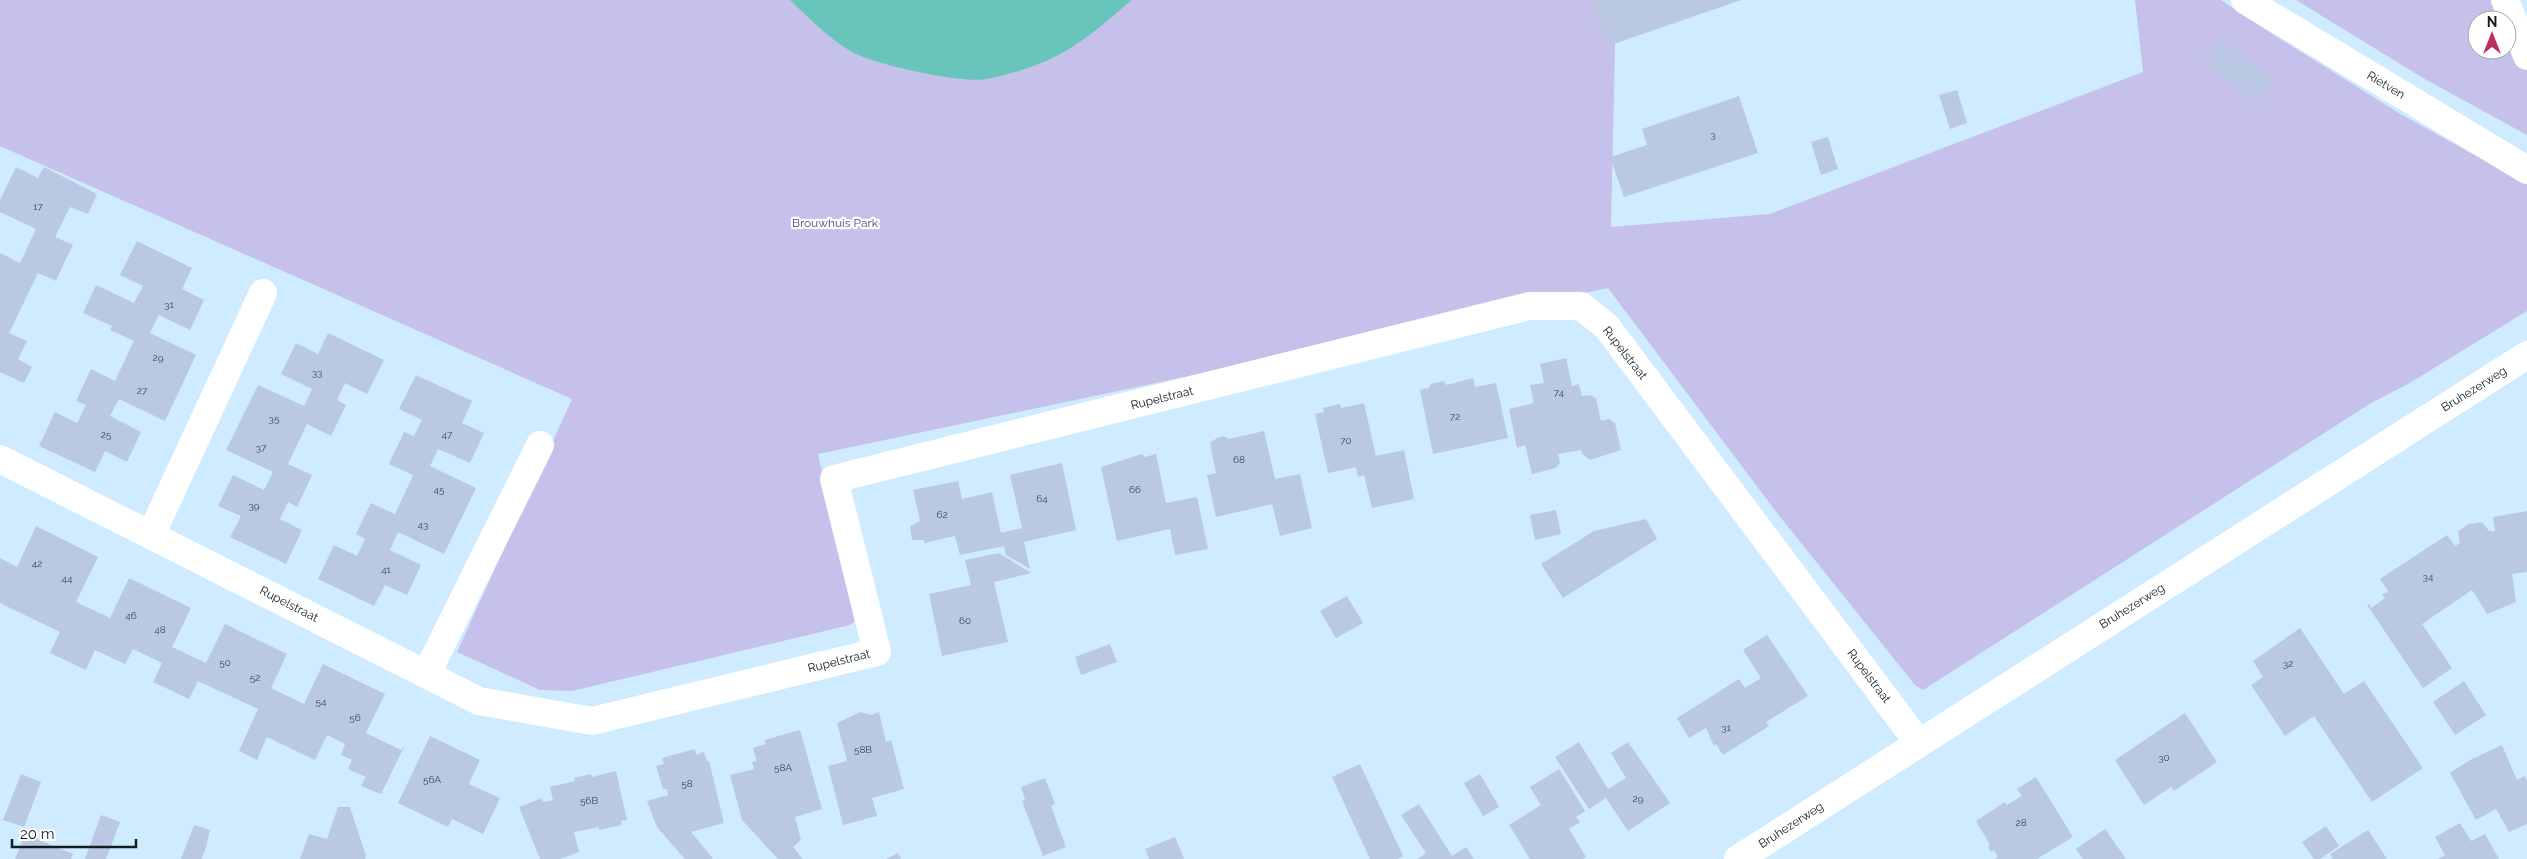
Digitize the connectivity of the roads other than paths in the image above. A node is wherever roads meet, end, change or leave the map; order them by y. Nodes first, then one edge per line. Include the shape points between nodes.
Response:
1 (2245, 0) edge
2 (2505, 0) edge
3 (2527, 56) edge
4 (2527, 170) edge
5 (263, 293) dead end
6 (2527, 355) edge
7 (540, 445) dead end
8 (0, 459) edge
9 (151, 535) junction
10 (427, 673) junction
11 (1918, 742) junction
12 (1738, 859) edge

1 - 4 street, Rietven
2 - 3 street
5 - 9 street
6 - 11 street, Bruhezerweg
7 - 10 street
8 - 9 street, Rupelstraat
9 - 10 street, Rupelstraat
10 - 11 street, Rupelstraat via 479,701 592,722 877,652 834,479 1529,306 1581,306 1607,327
11 - 12 street, Bruhezerweg

